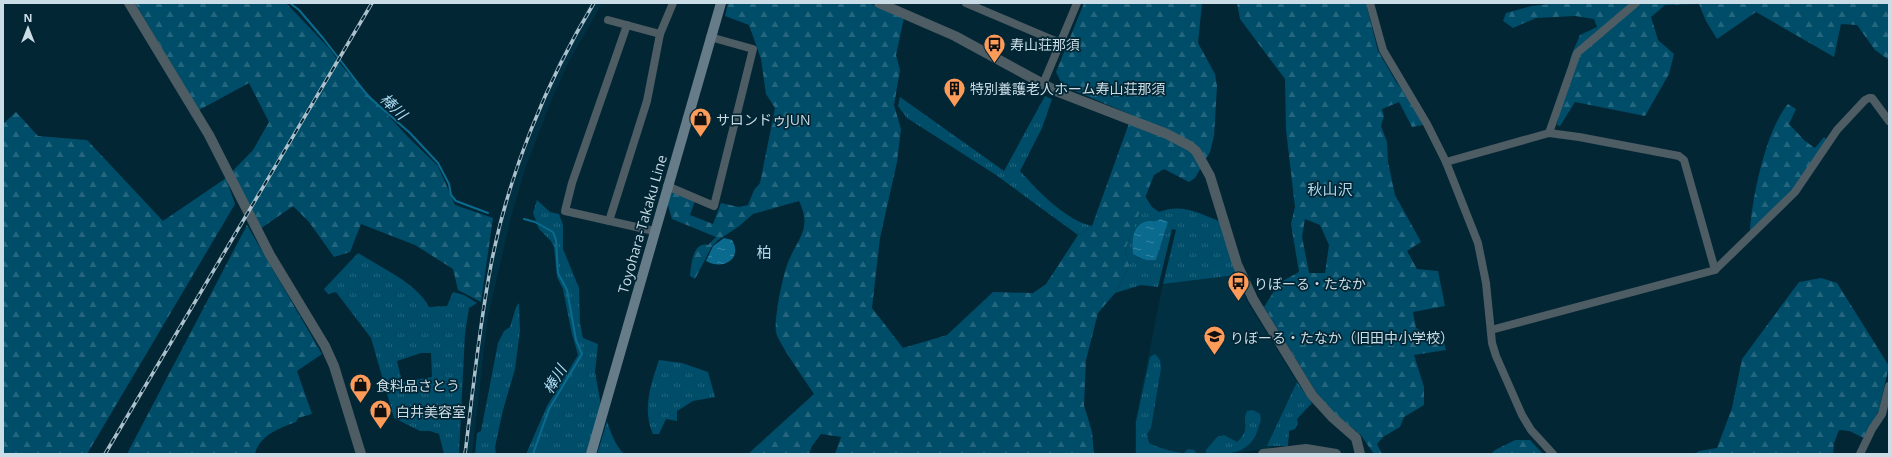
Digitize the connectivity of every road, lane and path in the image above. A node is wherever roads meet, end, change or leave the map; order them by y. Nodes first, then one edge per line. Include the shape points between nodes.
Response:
1 (129, 3) edge
2 (673, 3) edge
3 (721, 3) edge
4 (879, 3) edge
5 (966, 3) edge
6 (1077, 3) edge
7 (1370, 3) edge
8 (1636, 3) edge
9 (896, 6) edge
10 (608, 20) dead end
11 (627, 25) junction
12 (660, 34) junction
13 (710, 37) junction
14 (1060, 43) junction
15 (1043, 84) junction
16 (1889, 121) edge
17 (1549, 133) junction
18 (1446, 162) junction
19 (667, 186) junction
20 (609, 221) junction
21 (654, 231) junction
22 (1715, 270) junction
23 (1491, 330) junction
24 (1889, 386) edge
25 (361, 454) edge
26 (591, 454) edge
27 (1263, 454) edge
28 (1336, 454) edge
29 (1360, 454) edge
30 (1553, 454) edge
31 (1860, 454) edge

1 - 25 street via 209,135 270,255 325,346 338,378
2 - 12 street
3 - 13 main road, Toyohara-Takaku Line
4 - 9 street
5 - 14 street
6 - 14 street
7 - 18 street via 1382,50 1418,107
8 - 17 street via 1577,53
9 - 15 street
10 - 11 street
11 - 12 street
11 - 20 street via 572,183 565,211
12 - 20 street via 647,101
13 - 19 main road, Toyohara-Takaku Line
13 - 19 street via 753,49 714,206
14 - 15 street
15 - 29 street via 1167,134 1196,152 1210,176 1237,264 1253,299 1312,395 1356,438
16 - 22 street via 1875,101 1869,98 1866,100 1837,130 1795,192
17 - 18 street
17 - 22 street via 1579,136 1671,154 1684,160
18 - 23 street via 1482,260
19 - 21 main road, Toyohara-Takaku Line
20 - 21 street
21 - 26 main road, Toyohara-Takaku Line
22 - 23 street
23 - 30 street via 1496,356 1522,415 1531,430
24 - 31 street via 1882,414
27 - 28 street via 1306,449

